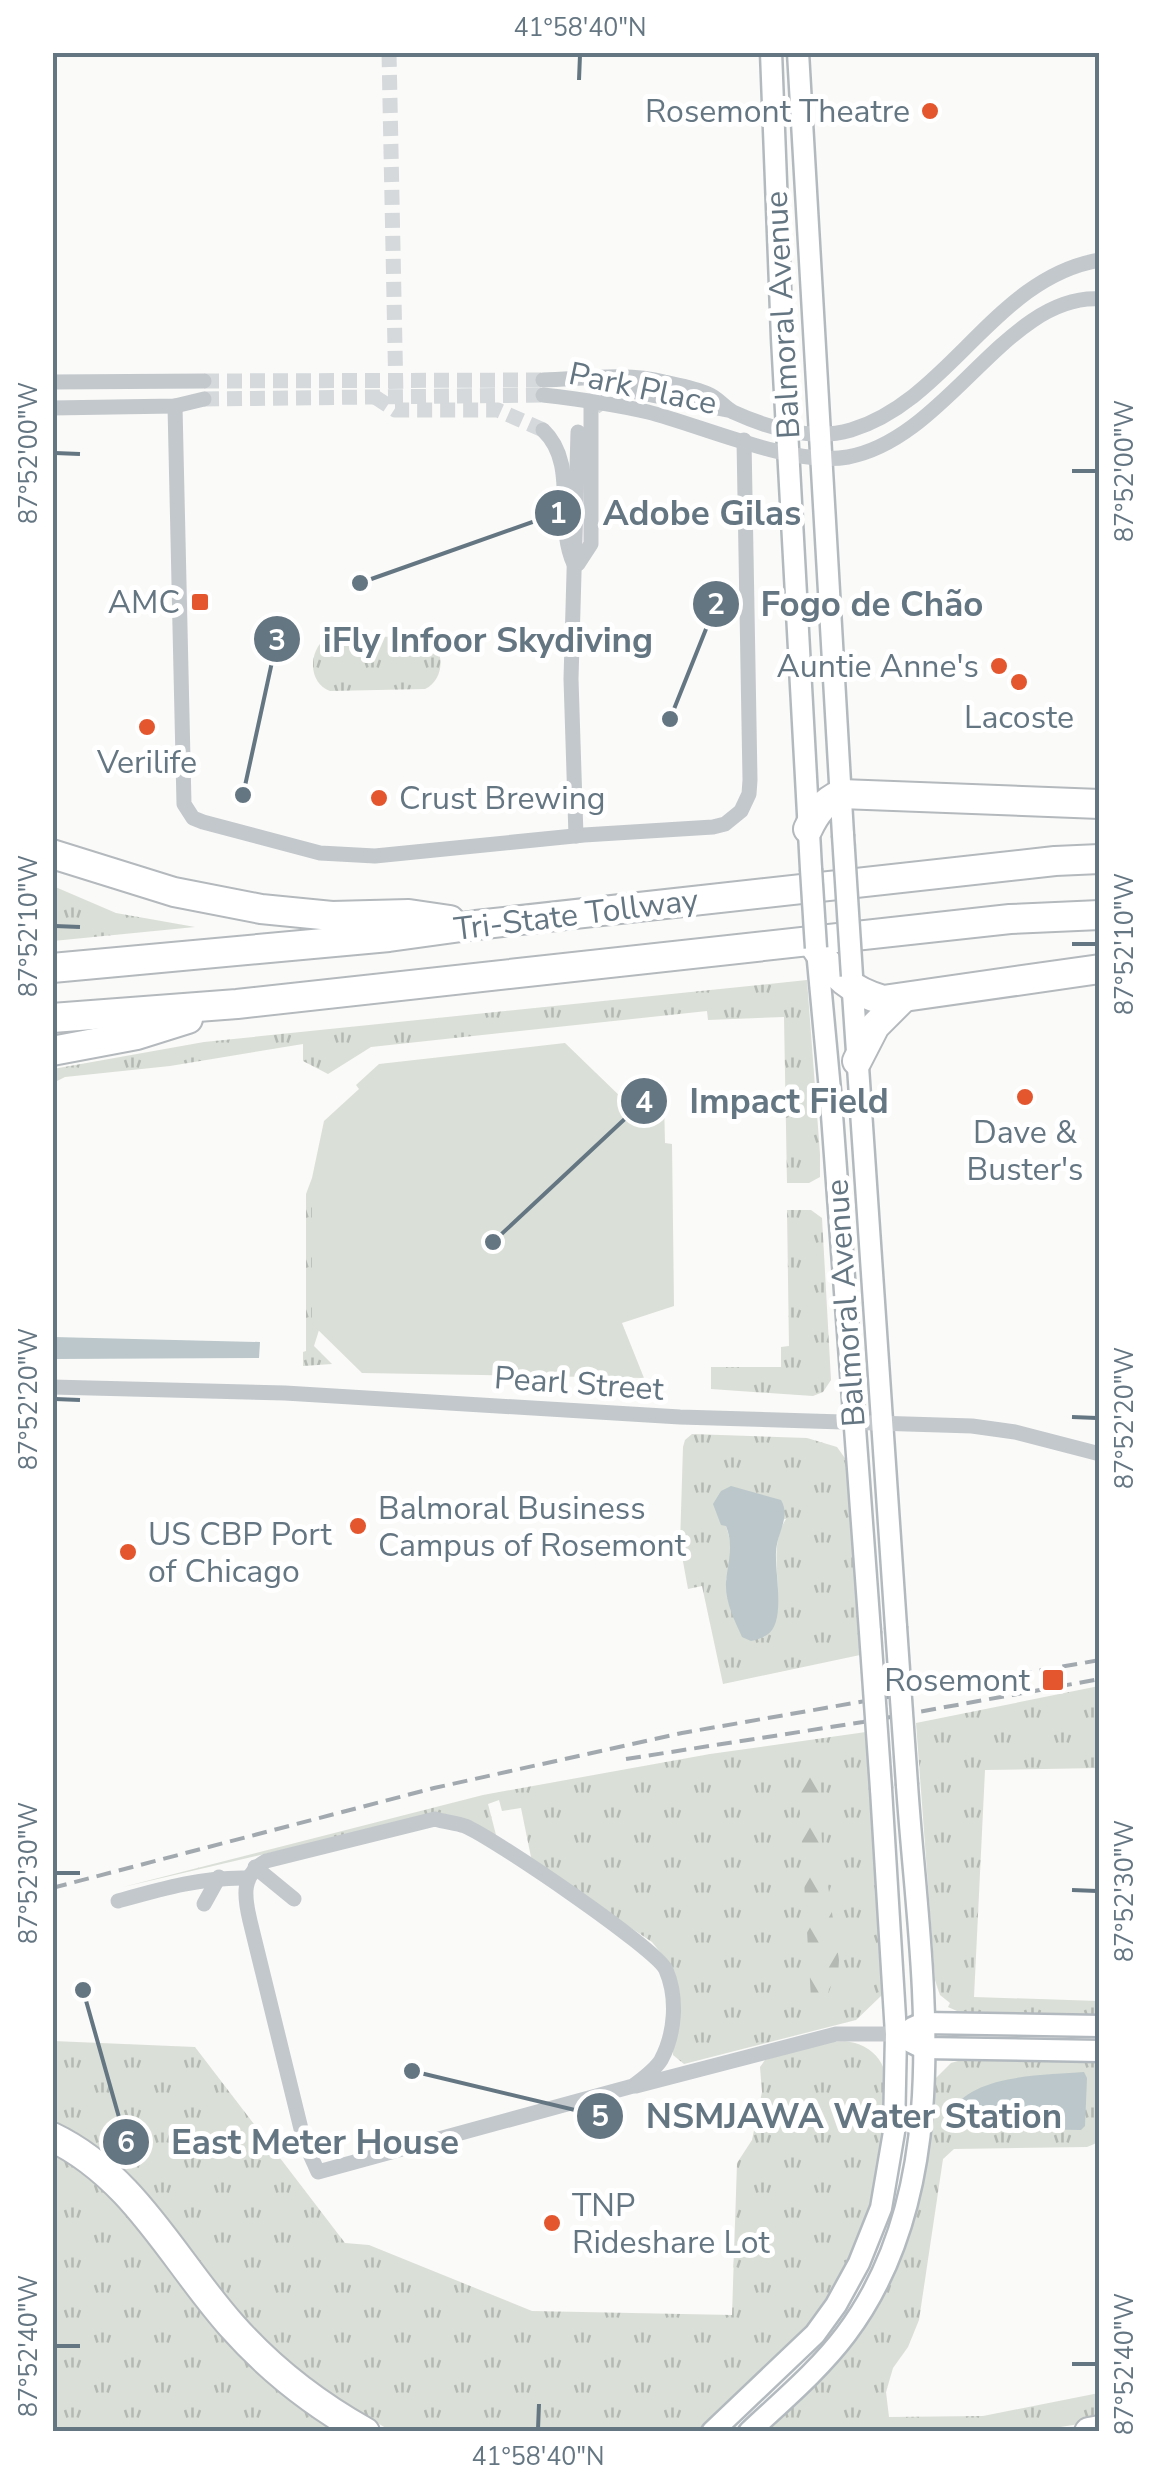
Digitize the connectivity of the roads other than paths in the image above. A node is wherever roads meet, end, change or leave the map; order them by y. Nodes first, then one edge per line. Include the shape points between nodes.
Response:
1 (771, 52) edge
2 (798, 52) edge
3 (1100, 260) edge
4 (1100, 299) edge
5 (133, 380) junction
6 (204, 381) tunnel mouth
7 (52, 382) edge
8 (632, 392) tunnel mouth
9 (204, 399) tunnel mouth
10 (591, 401) junction
11 (175, 406) junction
12 (52, 408) edge
13 (731, 411) junction
14 (543, 430) tunnel mouth
15 (787, 431) junction
16 (578, 432) dead end
17 (821, 433) junction
18 (744, 440) junction
19 (788, 453) junction
20 (823, 458) junction
21 (576, 568) junction
22 (841, 794) junction
23 (1100, 804) edge
24 (808, 834) junction
25 (580, 836) junction
26 (52, 854) edge
27 (1100, 859) edge
28 (1100, 915) edge
29 (476, 924) junction
30 (816, 948) joint
31 (52, 968) edge
32 (1100, 970) edge
33 (840, 980) junction
34 (902, 1000) junction
35 (237, 1004) junction
36 (52, 1018) edge
37 (52, 1050) edge
38 (858, 1062) junction
39 (52, 1388) edge
40 (854, 1421) junction
41 (881, 1422) junction
42 (1100, 1454) edge
43 (251, 1872) junction
44 (219, 1877) junction
45 (294, 1899) dead end
46 (118, 1901) dead end
47 (204, 1904) dead end
48 (923, 2023) junction
49 (1100, 2026) edge
50 (896, 2034) junction
51 (923, 2048) junction
52 (1100, 2050) edge
53 (633, 2086) junction
54 (52, 2137) edge
55 (1100, 2430) edge
56 (365, 2432) edge
57 (712, 2432) edge
58 (749, 2432) edge
59 (1089, 2432) edge

1 - 15 street, Balmoral Avenue
2 - 17 street, Balmoral Avenue
3 - 17 street, Park Place via 1032,288 895,409 852,430
4 - 20 street, Park Place via 1074,301 1039,316 910,431 859,454
5 - 6 street
5 - 7 street
5 - 11 street
8 - 13 street
9 - 11 street
10 - 13 street, Park Place via 543,387 644,378 710,394
10 - 18 street, Park Place
10 - 21 street via 591,544
11 - 12 street
11 - 25 street via 181,756 184,804 193,818 320,853 375,856
13 - 15 street, Park Place
14 - 21 street via 561,458 564,545
15 - 17 street, Park Place
15 - 19 street, Balmoral Avenue
16 - 21 street
17 - 20 street, Balmoral Avenue
18 - 19 street, Park Place
18 - 25 street via 746,804 713,827
19 - 20 street, Park Place
19 - 24 street, Balmoral Avenue
20 - 22 street, Balmoral Avenue
21 - 25 street via 571,676
22 - 23 highway
22 - 24 highway via 817,812
22 - 33 street, Balmoral Avenue, bridge
24 - 30 street, Balmoral Avenue, bridge
26 - 29 highway via 174,892 261,908 332,916 409,914
27 - 29 highway, Tri-State Tollway
28 - 35 highway, Tri-State Tollway via 1010,918
29 - 31 highway, Tri-State Tollway
30 - 33 highway
32 - 34 highway
33 - 34 highway via 883,1000
33 - 38 street, Balmoral Avenue
33 - 40 street, Balmoral Avenue via 831,1101
34 - 38 highway via 875,1026
35 - 36 highway, Tri-State Tollway
35 - 37 highway via 137,1035
38 - 41 street, Balmoral Avenue
39 - 40 street, Pearl Street
40 - 41 street, Pearl Street
40 - 50 street, Balmoral Avenue, bridge
41 - 42 street, Pearl Street via 1015,1432
41 - 48 street, Balmoral Avenue, bridge
43 - 44 street
43 - 45 street
43 - 53 street via 266,1861 435,1819 465,1826 641,1943 665,1967 672,2032 659,2063
43 - 53 street via 244,1897 304,2140 318,2172
44 - 46 street
44 - 47 street
48 - 49 street
48 - 50 street
48 - 51 street, Balmoral Avenue
50 - 51 street
50 - 53 street via 836,2034
50 - 57 street, Balmoral Avenue via 889,2175 872,2238 815,2334
51 - 52 street
51 - 58 street, Balmoral Avenue via 915,2179 891,2257 845,2336
54 - 56 highway via 90,2158 150,2219 265,2361
55 - 59 highway

